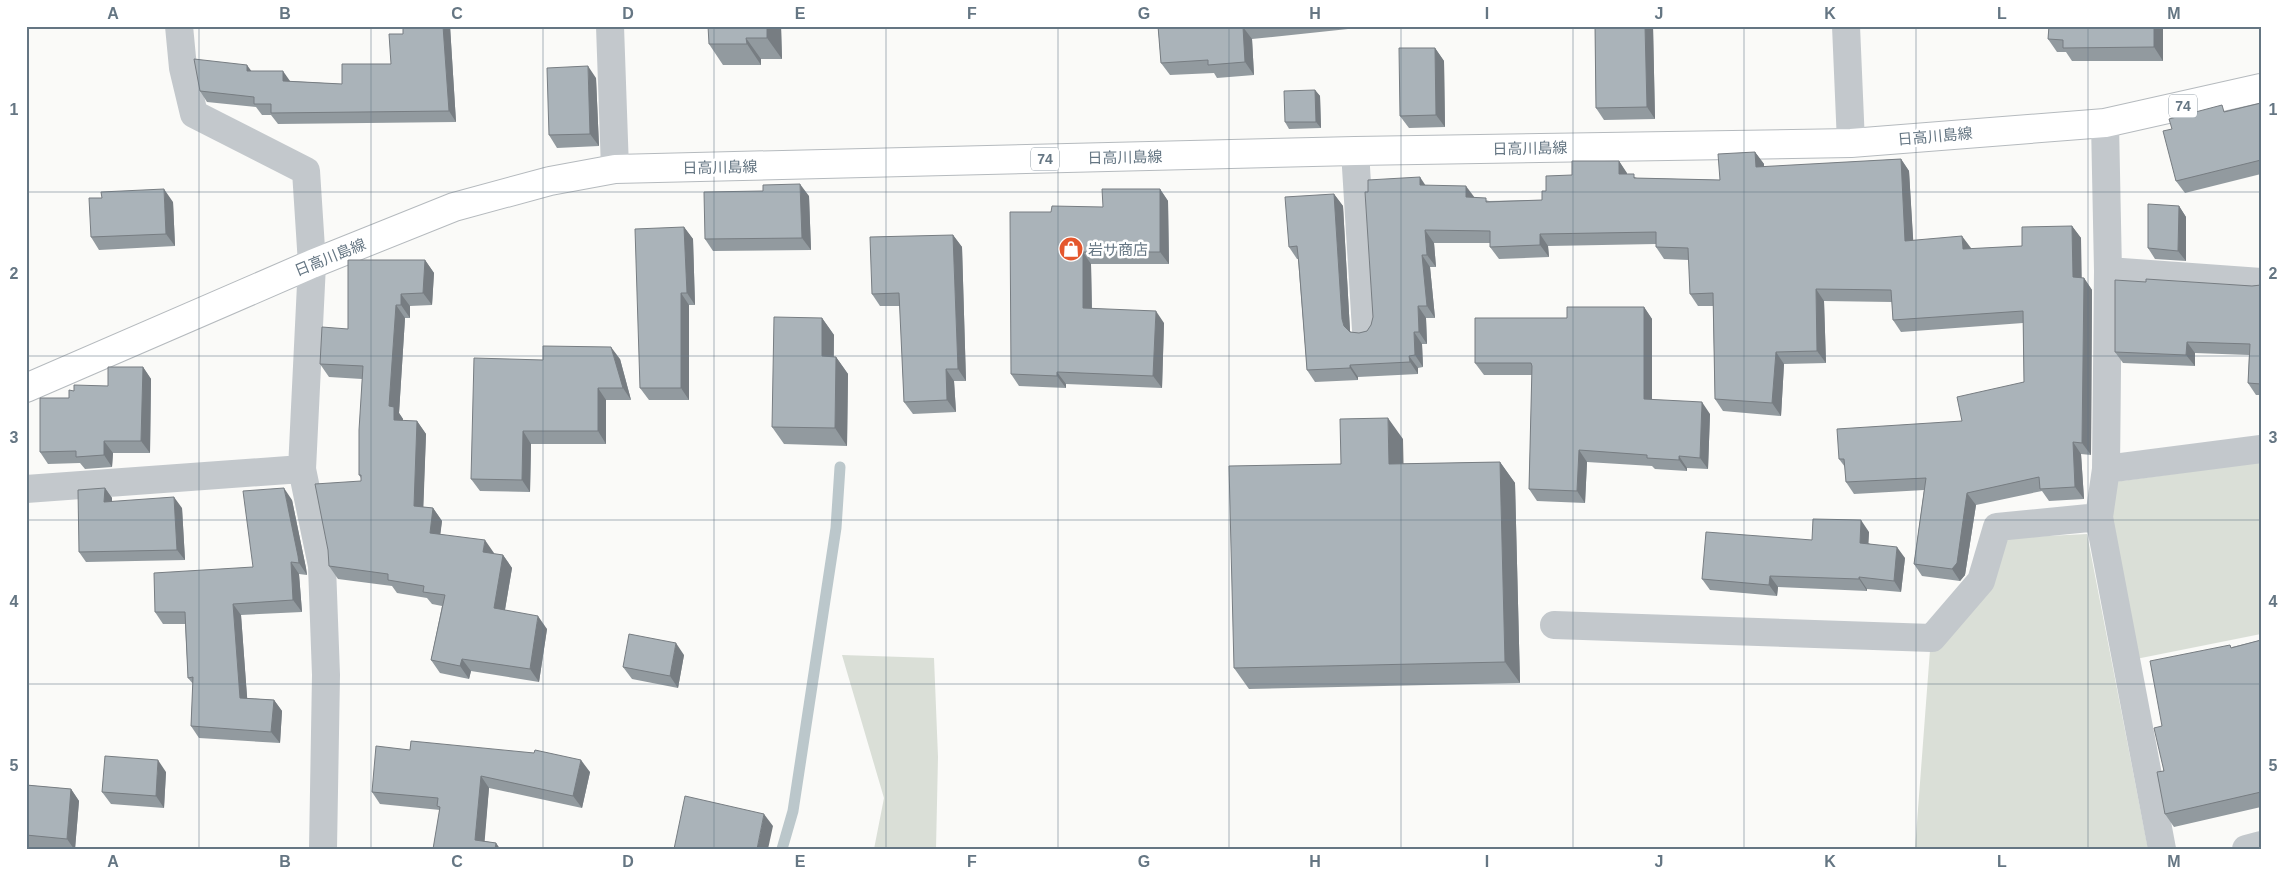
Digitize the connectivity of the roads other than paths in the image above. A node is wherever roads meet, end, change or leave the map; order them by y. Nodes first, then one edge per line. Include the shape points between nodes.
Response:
1 (179, 26) edge
2 (610, 26) edge
3 (1846, 26) edge
4 (2261, 88) edge
5 (2105, 123) junction
6 (1851, 143) junction
7 (1355, 151) junction
8 (616, 169) junction
9 (312, 264) junction
10 (2108, 271) junction
11 (2261, 282) edge
12 (1366, 330) edge
13 (26, 388) edge
14 (2261, 450) edge
15 (2106, 469) junction
16 (302, 470) junction
17 (26, 489) edge
18 (2099, 517) junction
19 (1554, 625) dead end
20 (2261, 845) edge
21 (323, 849) edge
22 (2162, 849) edge
23 (2246, 849) edge

1 - 9 street via 183,68 194,114 306,171
2 - 8 street
3 - 6 street
4 - 5 main road, 日高川島線 / 74
5 - 6 main road, 日高川島線 / 74
5 - 10 street
6 - 7 main road, 日高川島線 / 74
7 - 8 main road, 日高川島線 / 74
7 - 12 street
8 - 9 main road, 日高川島線 / 74 via 550,181 454,207
9 - 13 main road, 日高川島線 / 74
9 - 16 street
10 - 11 street
10 - 15 street
14 - 15 street
15 - 18 street
16 - 17 street
16 - 21 street via 322,566 326,675
18 - 19 street via 1997,527 1981,581 1932,638
18 - 22 street
20 - 23 street

